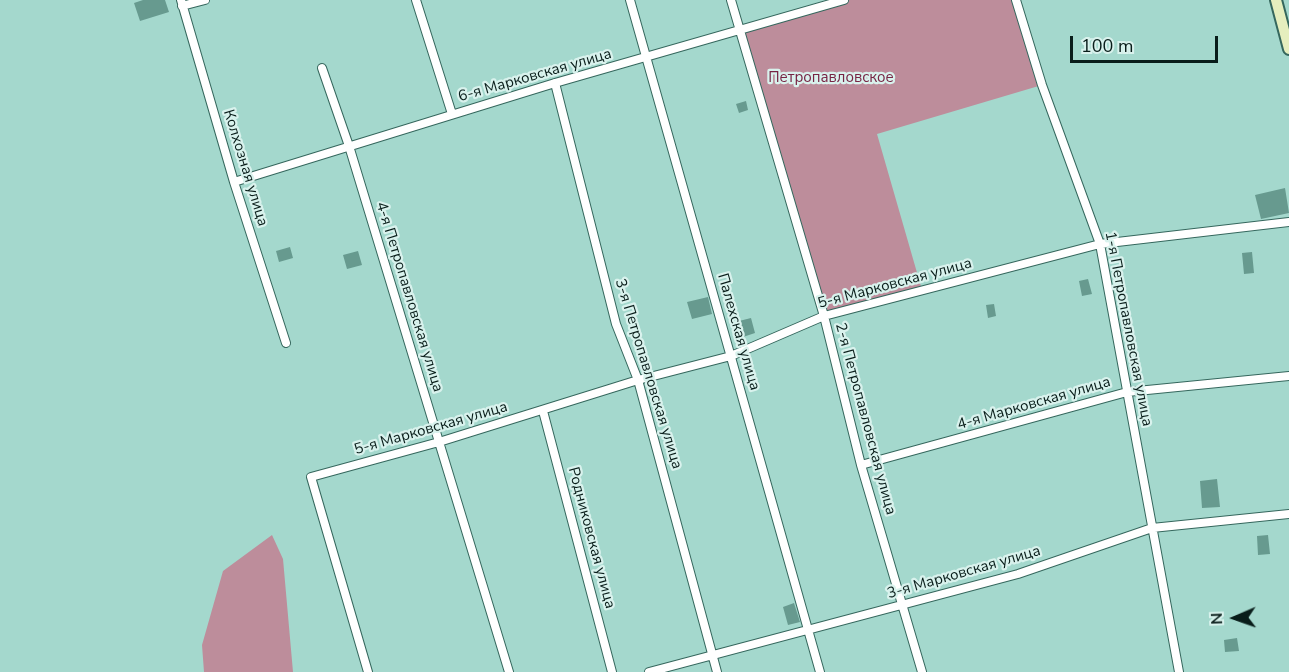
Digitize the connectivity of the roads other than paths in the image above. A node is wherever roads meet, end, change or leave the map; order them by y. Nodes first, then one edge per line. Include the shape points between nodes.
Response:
1 (205, 0) edge
2 (416, 0) edge
3 (630, 0) edge
4 (731, 0) edge
5 (844, 0) edge
6 (1016, 0) edge
7 (1276, 0) edge
8 (182, 3) edge
9 (740, 30) junction
10 (1289, 49) edge
11 (646, 58) junction
12 (322, 68) dead end
13 (555, 83) junction
14 (452, 114) junction
15 (349, 146) junction
16 (234, 182) junction
17 (1289, 222) edge
18 (1100, 244) junction
19 (824, 316) junction
20 (286, 344) dead end
21 (731, 356) junction
22 (1289, 376) edge
23 (638, 380) junction
24 (1127, 392) junction
25 (543, 411) junction
26 (439, 442) junction
27 (861, 465) junction
28 (1289, 514) edge
29 (1152, 528) junction
30 (903, 605) junction
31 (807, 630) junction
32 (712, 656) junction
33 (368, 672) edge
34 (509, 672) edge
35 (612, 672) edge
36 (649, 672) edge
37 (717, 672) edge
38 (819, 672) edge
39 (922, 672) edge
40 (1179, 672) edge

1 - 8 street
2 - 14 street
3 - 11 street, Палехская улица
4 - 9 street, 2-я Петропавловская улица
5 - 9 street, 6-я Марковская улица
6 - 18 street, 1-я Петропавловская улица via 1042,85
7 - 10 main road
8 - 16 street, Колхозная улица
9 - 11 street, 6-я Марковская улица
9 - 19 street, 2-я Петропавловская улица
11 - 13 street, 6-я Марковская улица
11 - 21 street, Палехская улица
12 - 15 street, 4-я Петропавловская улица
13 - 14 street, 6-я Марковская улица
13 - 23 street, 3-я Петропавловская улица via 616,324
14 - 15 street, 6-я Марковская улица
15 - 16 street, 6-я Марковская улица
15 - 26 street, 4-я Петропавловская улица
16 - 20 street, Колхозная улица
17 - 18 street, 5-я Марковская улица
18 - 19 street, 5-я Марковская улица
18 - 24 street, 1-я Петропавловская улица
19 - 21 street, 5-я Марковская улица
19 - 27 street, 2-я Петропавловская улица
21 - 23 street, 5-я Марковская улица
21 - 31 street, Палехская улица
22 - 24 street, 4-я Марковская улица
23 - 25 street, 5-я Марковская улица
23 - 32 street, 3-я Петропавловская улица
24 - 27 street, 4-я Марковская улица
24 - 29 street, 1-я Петропавловская улица
25 - 26 street, 5-я Марковская улица
25 - 35 street, Родниковская улица
26 - 33 street, 5-я Марковская улица via 311,477
26 - 34 street, 4-я Петропавловская улица
27 - 30 street, 2-я Петропавловская улица
28 - 29 street, 3-я Марковская улица
29 - 30 street, 3-я Марковская улица via 1018,574
29 - 40 street, 1-я Петропавловская улица
30 - 31 street, 3-я Марковская улица
30 - 39 street, 2-я Петропавловская улица
31 - 32 street, 3-я Марковская улица
31 - 38 street, Палехская улица
32 - 36 street, 3-я Марковская улица
32 - 37 street, 3-я Петропавловская улица

